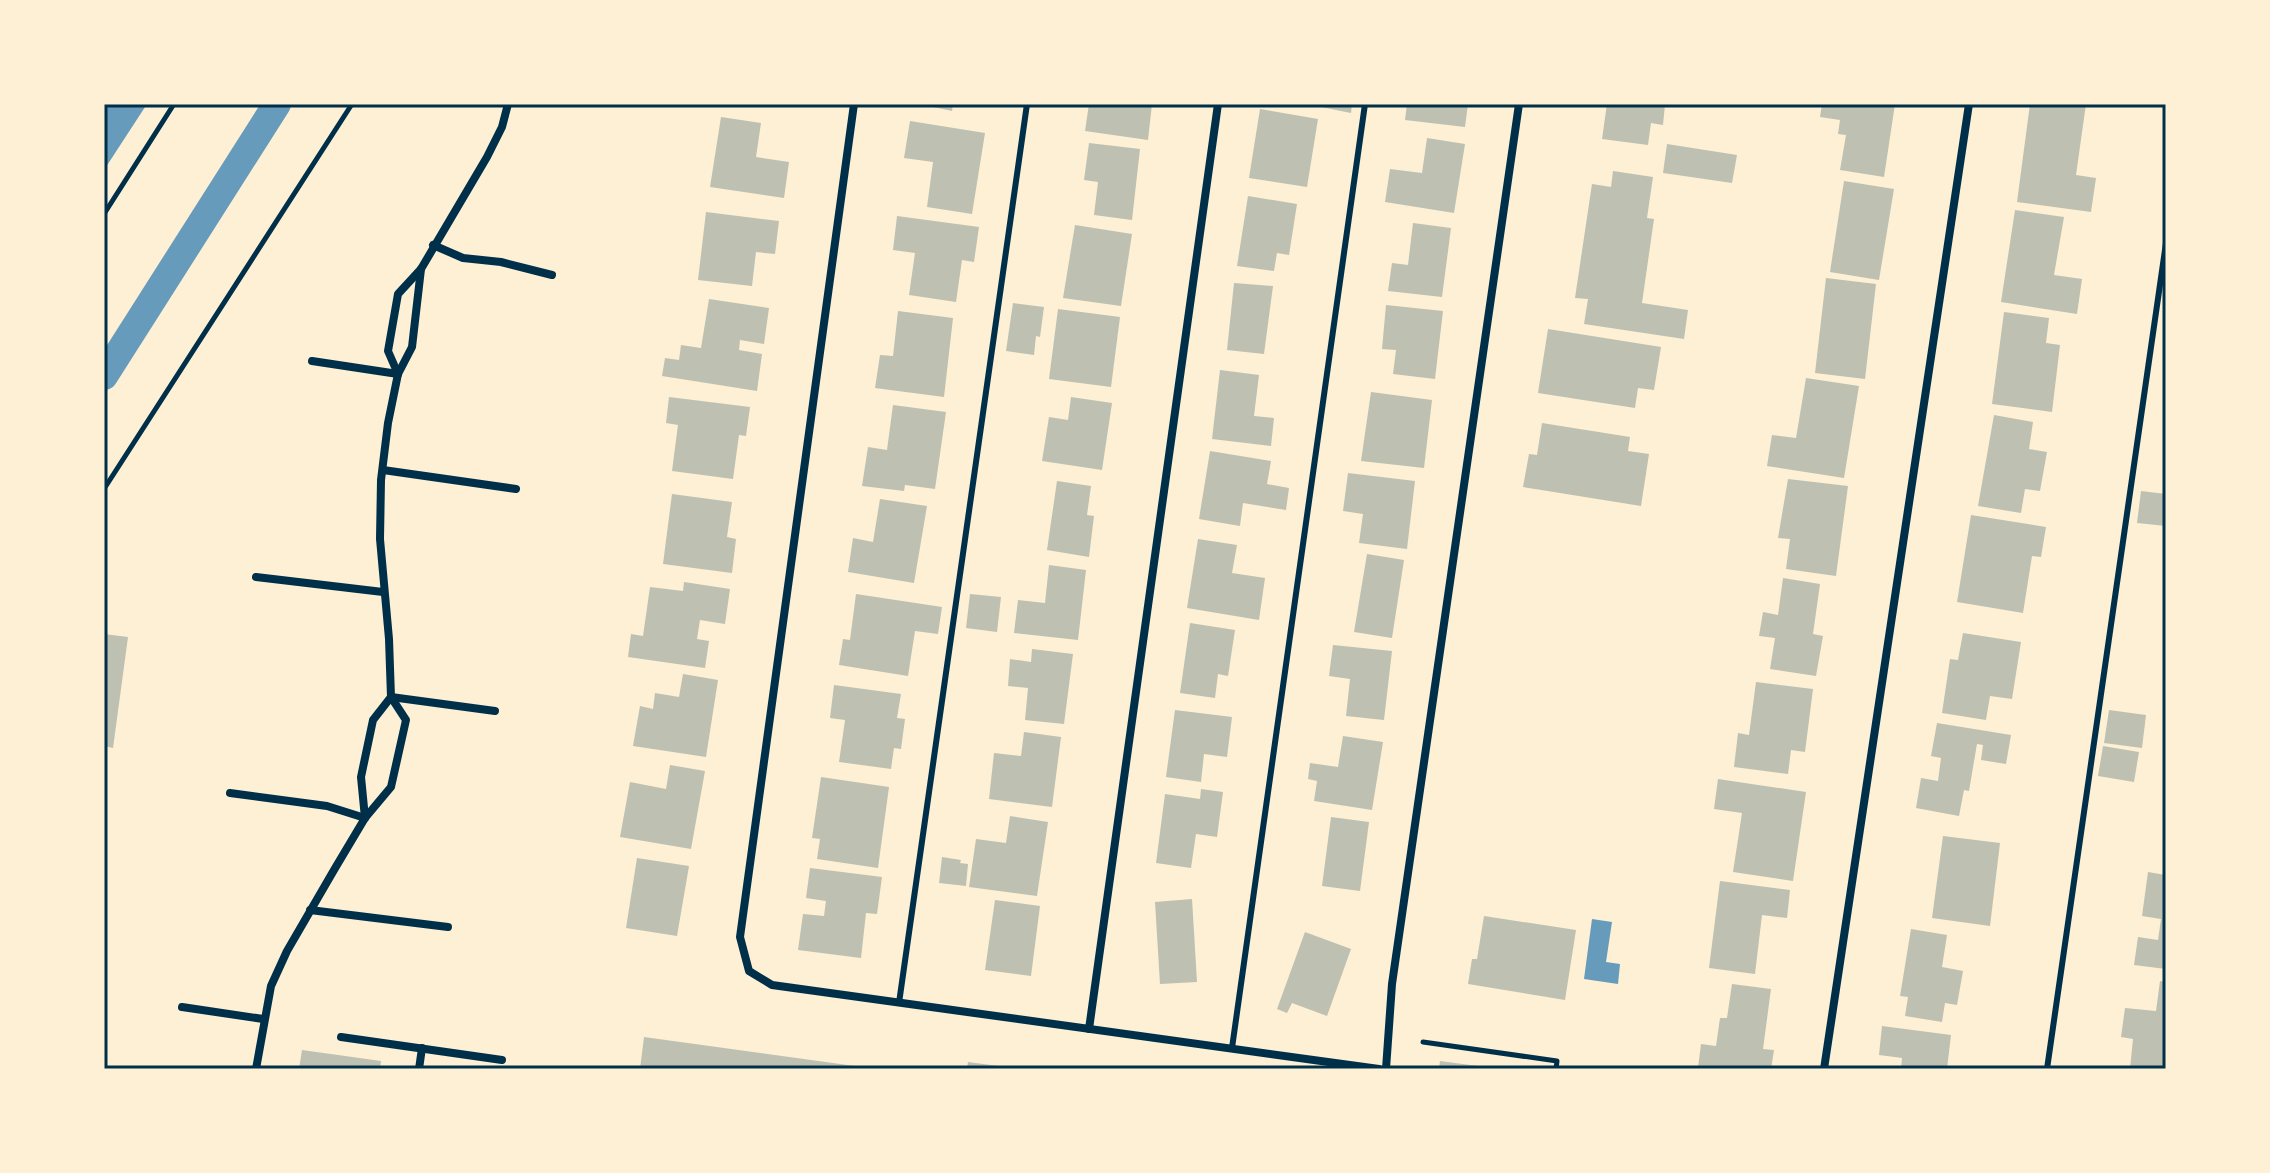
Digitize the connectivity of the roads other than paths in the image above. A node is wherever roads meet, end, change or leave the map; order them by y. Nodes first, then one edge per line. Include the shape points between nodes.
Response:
1 (508, 104) edge
2 (854, 104) edge
3 (1027, 104) edge
4 (1218, 104) edge
5 (1365, 104) edge
6 (1519, 104) edge
7 (1969, 104) edge
8 (2166, 243) edge
9 (433, 245) junction
10 (421, 269) junction
11 (552, 275) dead end
12 (312, 361) dead end
13 (398, 374) junction
14 (383, 470) junction
15 (516, 489) dead end
16 (256, 577) dead end
17 (383, 592) junction
18 (391, 697) junction
19 (495, 711) dead end
20 (230, 793) dead end
21 (365, 818) junction
22 (310, 910) junction
23 (448, 927) dead end
24 (899, 1003) junction
25 (182, 1007) dead end
26 (263, 1019) junction
27 (1089, 1029) junction
28 (341, 1037) dead end
29 (422, 1048) junction
30 (1232, 1048) junction
31 (502, 1060) dead end
32 (256, 1069) edge
33 (419, 1069) edge
34 (1379, 1069) edge
35 (1386, 1069) edge
36 (1824, 1069) edge
37 (2047, 1069) edge

1 - 9 street via 487,157
2 - 24 street via 740,937 749,971 772,985
3 - 24 lane
4 - 27 street
5 - 30 lane
6 - 35 street via 1392,984
7 - 36 street
8 - 37 lane
9 - 10 street
9 - 11 street via 463,258
10 - 13 street via 412,347
10 - 13 street via 398,294 388,351
12 - 13 street
13 - 14 street
14 - 15 street
14 - 17 street
16 - 17 street
17 - 18 street
18 - 19 street
18 - 21 street via 373,720 361,777
18 - 21 street via 406,720 391,787
20 - 21 street via 327,806
21 - 22 street
22 - 23 street
22 - 26 street via 271,986
24 - 27 street
25 - 26 street
26 - 32 street
27 - 30 street
28 - 29 street
29 - 31 street
29 - 33 street
30 - 34 street

